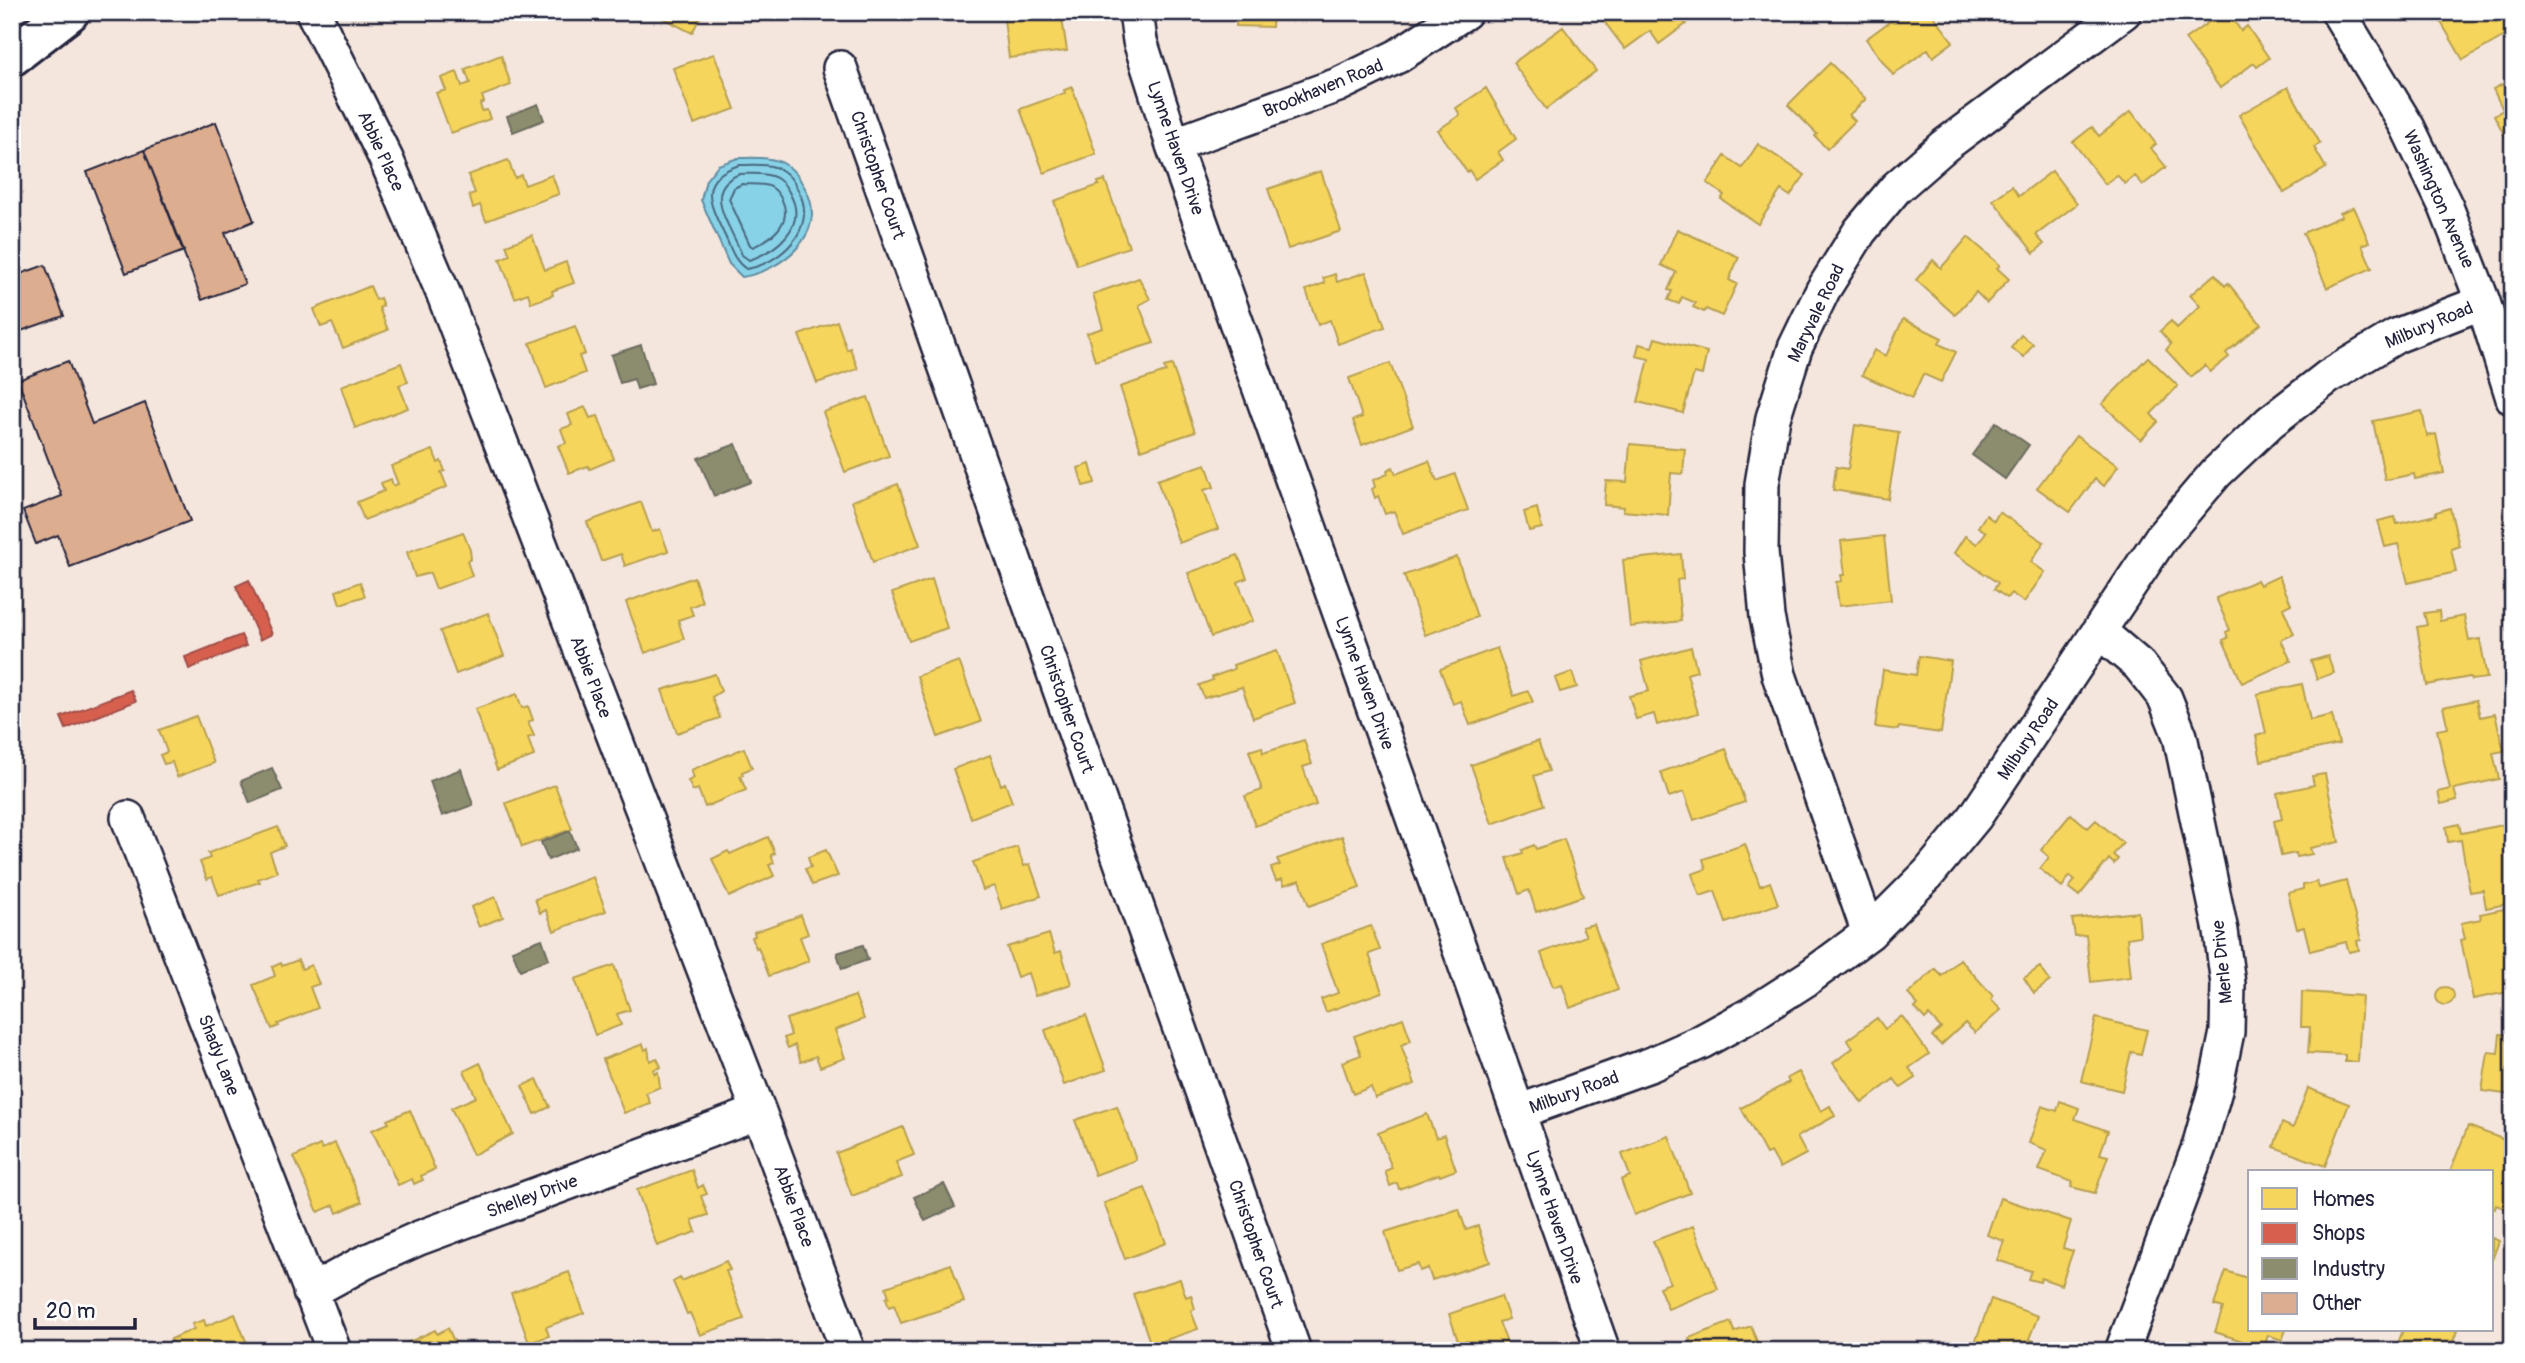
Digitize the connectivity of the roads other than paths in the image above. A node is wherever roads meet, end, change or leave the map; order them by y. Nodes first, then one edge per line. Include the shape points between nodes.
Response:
1 (69, 12) edge
2 (313, 12) edge
3 (1136, 12) edge
4 (1465, 12) edge
5 (2124, 12) edge
6 (2338, 12) edge
7 (12, 56) edge
8 (840, 68) dead end
9 (1173, 145) junction
10 (2483, 302) junction
11 (2513, 398) edge
12 (2100, 632) junction
13 (128, 818) dead end
14 (1869, 933) junction
15 (759, 1112) junction
16 (1518, 1112) junction
17 (310, 1292) junction
18 (334, 1351) edge
19 (848, 1351) edge
20 (1294, 1351) edge
21 (1603, 1351) edge
22 (2122, 1351) edge

1 - 7 main road
2 - 15 street, Abbie Place via 386,159 444,295
3 - 9 street, Lynne Haven Drive via 1140,41
4 - 9 street, Brookhaven Road via 1398,56 1338,85
5 - 14 street, Maryvale Road via 1944,146 1896,188 1860,230 1823,290 1795,348 1773,418 1762,484 1760,552 1767,617 1779,676
6 - 10 street, Washington Avenue via 2408,128 2446,207
8 - 20 street, Christopher Court
9 - 16 street, Lynne Haven Drive
10 - 11 street, Washington Avenue
10 - 12 street, Milbury Road via 2396,336 2328,377 2270,422 2216,473 2161,538
12 - 14 street, Milbury Road via 1975,817 1928,874
12 - 22 street, Merle Drive via 2139,665 2165,698 2180,736 2228,984 2227,1031 2206,1124
13 - 17 street, Shady Lane
14 - 16 street, Milbury Road via 1808,978 1701,1042
15 - 17 street, Shelley Drive via 419,1238
15 - 19 street, Abbie Place
16 - 21 street, Lynne Haven Drive
17 - 18 street, Shady Lane

